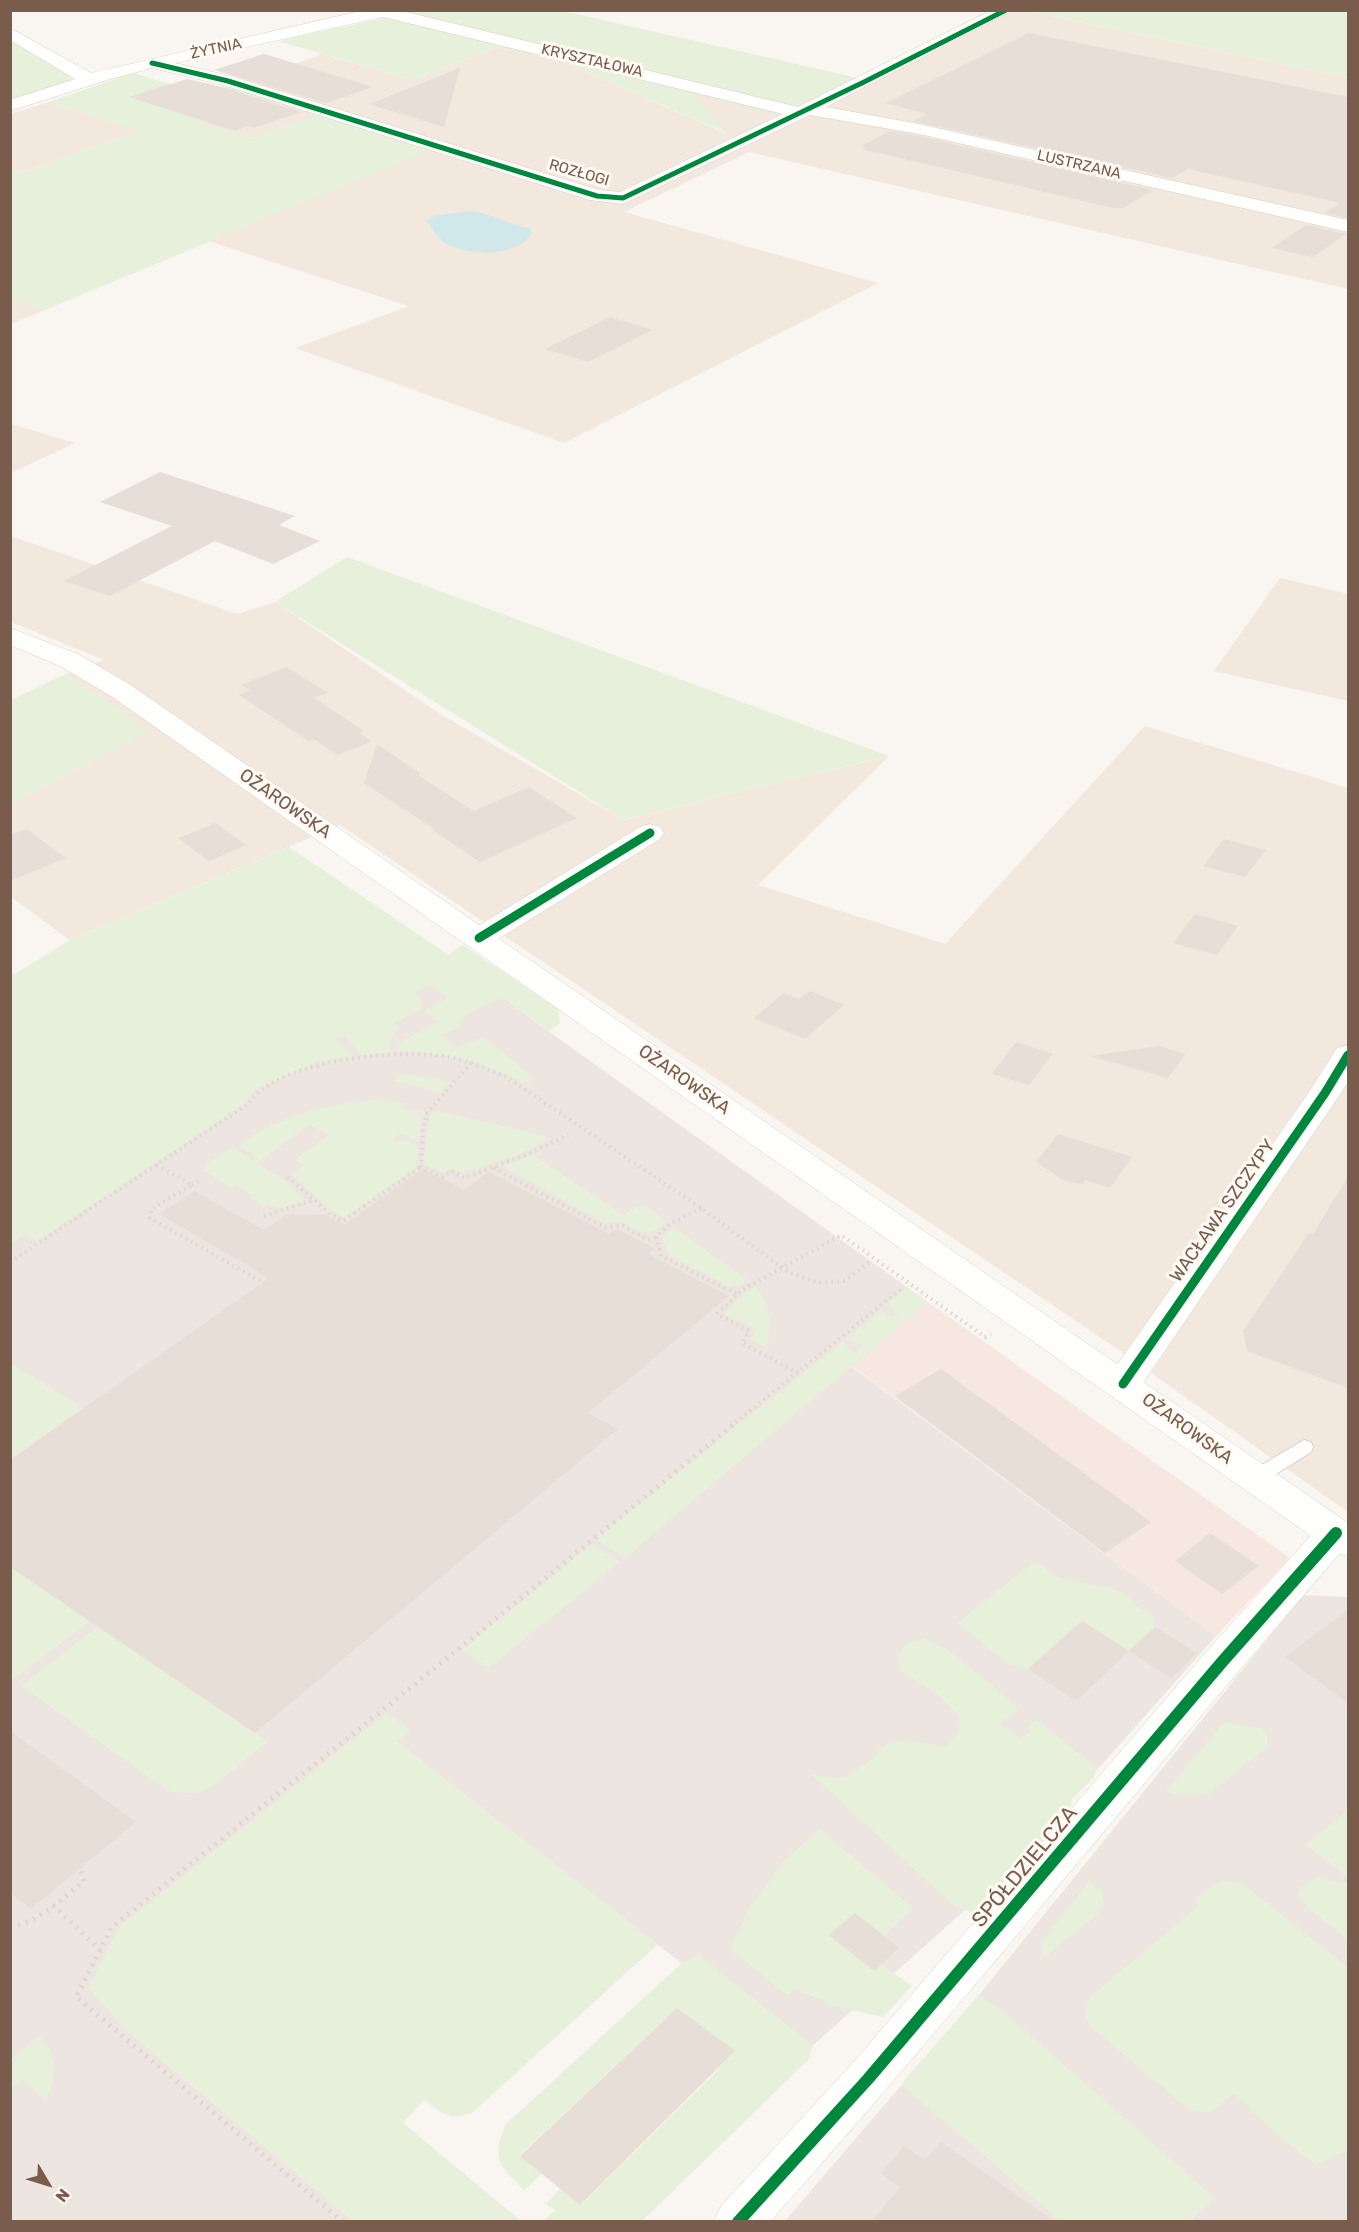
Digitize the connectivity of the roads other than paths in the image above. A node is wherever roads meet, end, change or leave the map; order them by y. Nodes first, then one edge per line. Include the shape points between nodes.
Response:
1 (1006, 10) edge
2 (386, 11) edge
3 (10, 33) edge
4 (152, 63) junction
5 (90, 80) junction
6 (10, 106) edge
7 (804, 111) junction
8 (1348, 226) edge
9 (10, 636) edge
10 (650, 833) dead end
11 (479, 938) junction
12 (1348, 1055) edge
13 (1337, 1097) edge
14 (1123, 1384) junction
15 (1304, 1447) dead end
16 (1255, 1478) junction
17 (1342, 1538) edge
18 (738, 2222) edge

1 - 7 street, ROZŁOGI
2 - 4 street, ŻYTNIA
2 - 7 street, KRYSZTAŁOWA
3 - 5 street
4 - 5 street, ŻYTNIA
4 - 7 street, ROZŁOGI via 228,81 610,199 636,194
5 - 6 street, ŻYTNIA
7 - 8 street, LUSTRZANA via 919,129
9 - 11 street, OŻAROWSKA via 69,660 120,690
10 - 11 street
11 - 14 street, OŻAROWSKA
12 - 13 street, WACŁAWA SZCZYPY
13 - 14 street, WACŁAWA SZCZYPY
14 - 16 street, OŻAROWSKA
15 - 16 lane
16 - 17 street, OŻAROWSKA
17 - 18 street, SPÓŁDZIELCZA via 1222,1662 868,2079

